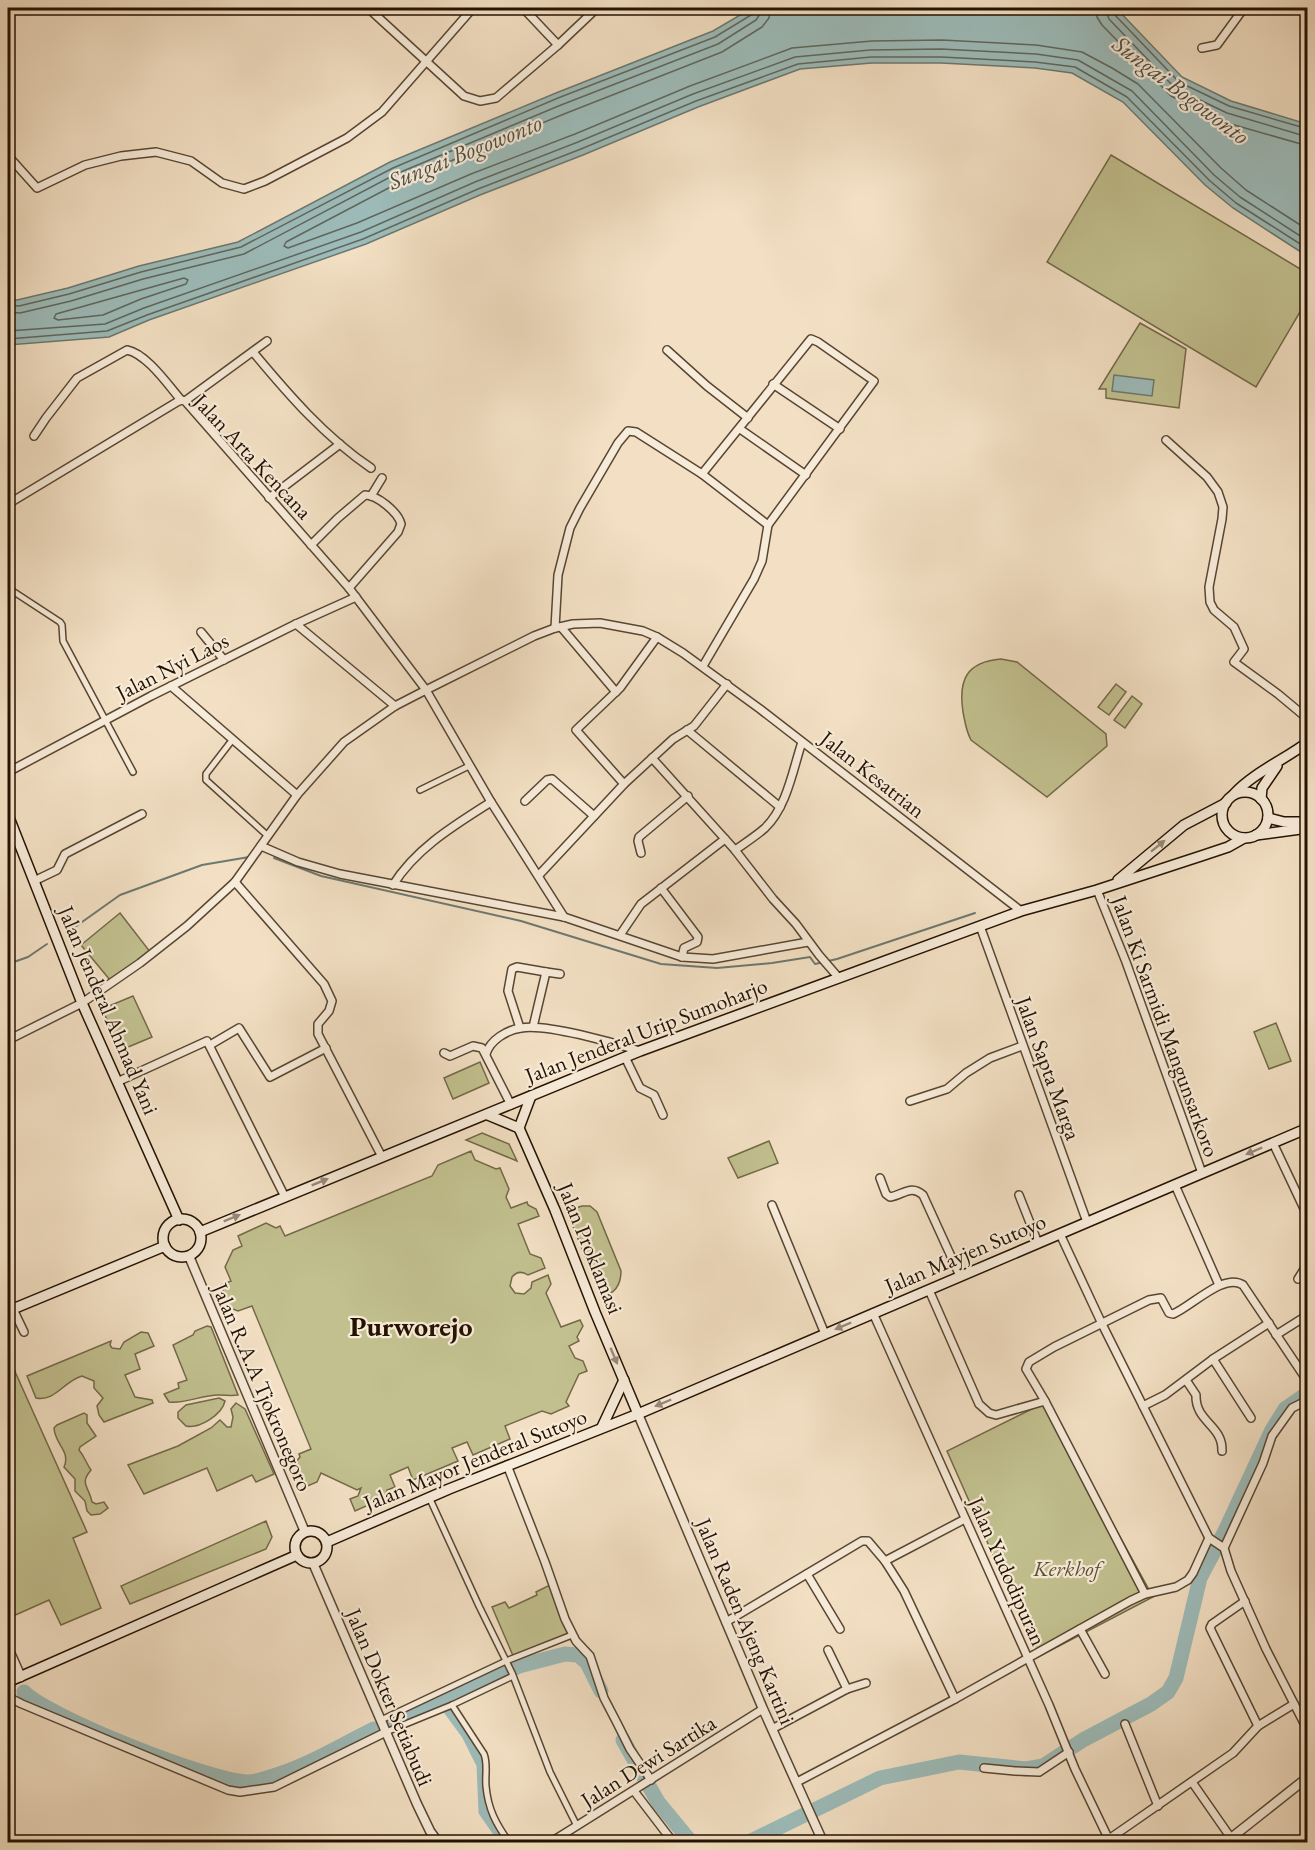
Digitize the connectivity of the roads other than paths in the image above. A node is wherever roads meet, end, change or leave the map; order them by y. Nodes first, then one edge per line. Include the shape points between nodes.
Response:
1 (368, 8) edge
2 (473, 8) edge
3 (523, 8) edge
4 (597, 8) edge
5 (1244, 8) edge
6 (1254, 8) edge
7 (1266, 8) edge
8 (558, 45) junction
9 (1202, 48) dead end
10 (427, 62) junction
11 (8, 159) edge
12 (267, 342) dead end
13 (667, 350) dead end
14 (253, 352) junction
15 (773, 384) junction
16 (183, 401) junction
17 (748, 418) junction
18 (740, 429) junction
19 (840, 429) junction
20 (34, 436) dead end
21 (1166, 440) dead end
22 (340, 444) junction
23 (371, 468) dead end
24 (702, 474) junction
25 (806, 475) junction
26 (382, 478) dead end
27 (371, 496) junction
28 (269, 498) junction
29 (8, 504) edge
30 (768, 525) junction
31 (311, 545) junction
32 (8, 588) edge
33 (349, 588) junction
34 (356, 597) junction
35 (296, 624) junction
36 (558, 627) junction
37 (201, 632) dead end
38 (657, 637) junction
39 (224, 660) junction
40 (703, 666) junction
41 (727, 684) junction
42 (171, 686) junction
43 (426, 690) junction
44 (616, 692) junction
45 (395, 706) junction
46 (1308, 719) edge
47 (105, 720) junction
48 (687, 730) junction
49 (233, 739) junction
50 (802, 742) junction
51 (1308, 742) edge
52 (652, 758) junction
53 (1281, 762) junction
54 (470, 766) junction
55 (8, 772) edge
56 (133, 772) dead end
57 (624, 783) junction
58 (420, 790) dead end
59 (297, 795) junction
60 (688, 796) junction
61 (1261, 799) junction
62 (1229, 800) junction
63 (525, 801) dead end
64 (491, 802) junction
65 (780, 807) junction
66 (8, 814) edge
67 (142, 814) dead end
68 (594, 816) junction
69 (1268, 818) junction
70 (1308, 822) edge
71 (1308, 828) edge
72 (1256, 835) junction
73 (268, 836) junction
74 (1244, 838) junction
75 (725, 839) junction
76 (261, 846) junction
77 (735, 850) junction
78 (641, 853) dead end
79 (539, 875) junction
80 (34, 881) junction
81 (235, 882) junction
82 (1114, 884) junction
83 (393, 885) junction
84 (661, 888) junction
85 (1097, 890) junction
86 (1021, 911) junction
87 (564, 917) junction
88 (980, 926) junction
89 (620, 935) junction
90 (808, 942) junction
91 (682, 957) junction
92 (546, 972) junction
93 (835, 973) junction
94 (560, 974) dead end
95 (82, 1003) junction
96 (533, 1027) junction
97 (520, 1028) junction
98 (8, 1040) edge
99 (210, 1045) junction
100 (1022, 1046) junction
101 (326, 1048) junction
102 (639, 1051) junction
103 (444, 1053) dead end
104 (486, 1054) junction
105 (625, 1057) junction
106 (117, 1082) junction
107 (531, 1096) junction
108 (910, 1101) dead end
109 (511, 1105) junction
110 (488, 1115) junction
111 (663, 1115) dead end
112 (519, 1128) junction
113 (1308, 1128) edge
114 (1273, 1143) junction
115 (382, 1157) junction
116 (1202, 1173) junction
117 (880, 1178) dead end
118 (1175, 1185) junction
119 (1019, 1195) dead end
120 (285, 1197) junction
121 (771, 1205) dead end
122 (1308, 1217) edge
123 (179, 1220) junction
124 (1087, 1222) junction
125 (200, 1232) junction
126 (1060, 1234) junction
127 (1038, 1243) junction
128 (165, 1246) junction
129 (189, 1256) junction
130 (1308, 1263) edge
131 (960, 1276) junction
132 (1298, 1279) dead end
133 (1219, 1285) junction
134 (929, 1290) junction
135 (10, 1310) edge
136 (873, 1313) junction
137 (1308, 1313) edge
138 (1102, 1323) junction
139 (1269, 1323) junction
140 (24, 1332) dead end
141 (825, 1334) junction
142 (1276, 1335) junction
143 (1213, 1359) junction
144 (624, 1380) junction
145 (1185, 1380) junction
146 (1308, 1382) edge
147 (1308, 1400) edge
148 (1045, 1401) junction
149 (1143, 1406) junction
150 (638, 1414) junction
151 (1251, 1418) dead end
152 (602, 1427) junction
153 (1222, 1450) dead end
154 (507, 1465) junction
155 (429, 1497) junction
156 (965, 1519) junction
157 (305, 1532) junction
158 (327, 1542) junction
159 (1217, 1543) junction
160 (297, 1555) junction
161 (885, 1561) junction
162 (313, 1563) junction
163 (807, 1574) junction
164 (1145, 1594) junction
165 (1245, 1601) junction
166 (726, 1622) junction
167 (840, 1629) dead end
168 (1080, 1629) junction
169 (572, 1635) junction
170 (8, 1648) edge
171 (828, 1650) dead end
172 (1028, 1659) junction
173 (507, 1662) junction
174 (1105, 1674) dead end
175 (513, 1675) junction
176 (15, 1679) edge
177 (866, 1683) dead end
178 (847, 1689) junction
179 (8, 1697) edge
180 (956, 1699) junction
181 (1294, 1704) junction
182 (451, 1705) junction
183 (763, 1709) junction
184 (381, 1720) junction
185 (1125, 1724) dead end
186 (1258, 1726) junction
187 (772, 1729) junction
188 (1308, 1731) edge
189 (386, 1732) junction
190 (1068, 1751) junction
191 (984, 1768) dead end
192 (1308, 1777) edge
193 (650, 1780) junction
194 (797, 1782) junction
195 (1192, 1782) junction
196 (635, 1790) junction
197 (1158, 1806) junction
198 (577, 1826) junction
199 (562, 1836) junction
200 (1228, 1840) edge
201 (1110, 1841) edge
202 (438, 1842) edge
203 (509, 1842) edge
204 (551, 1842) edge
205 (567, 1842) edge
206 (673, 1842) edge
207 (823, 1842) edge

1 - 10 street
2 - 10 street
3 - 8 street
4 - 8 street
5 - 9 street via 1217,45
6 - 7 street
8 - 10 street via 496,98 480,102 464,96
10 - 11 street via 382,112 347,138 244,189 222,183 191,161 156,152 85,165 37,188
12 - 14 street
13 - 17 street
14 - 16 street
14 - 22 street
15 - 17 street
15 - 19 street
15 - 19 street via 809,340 818,342 874,381
16 - 20 street via 150,364 127,350 77,378
16 - 28 street, Jalan Arta Kencana
16 - 29 street, Jalan Arta Kencana
17 - 18 street
18 - 24 street
18 - 25 street
19 - 25 street
21 - 46 street via 1207,477 1223,507 1209,587 1210,602 1234,627 1243,644 1244,649 1234,662
22 - 23 street
22 - 28 street
24 - 30 street
24 - 36 street via 636,432 625,433 570,528 558,575
25 - 30 street
26 - 27 street
27 - 31 street via 356,501
27 - 33 street via 397,516 400,528
28 - 31 street, Jalan Arta Kencana
30 - 40 street via 762,561 754,579
31 - 33 street, Jalan Arta Kencana
32 - 47 street via 60,622 63,641
33 - 34 street, Jalan Arta Kencana
34 - 35 street, Jalan Nyi Laos
34 - 43 street, Jalan Arta Kencana
35 - 39 street, Jalan Nyi Laos
35 - 45 street
36 - 38 street, Jalan Kesatrian via 600,623
36 - 43 street, Jalan Kesatrian
36 - 44 street
37 - 39 street
38 - 40 street, Jalan Kesatrian
38 - 44 street
39 - 42 street, Jalan Nyi Laos
40 - 41 street, Jalan Kesatrian
41 - 48 street
41 - 50 street, Jalan Kesatrian
42 - 47 street, Jalan Nyi Laos
42 - 49 street
43 - 45 street, Jalan Kesatrian
43 - 54 street, Jalan Arta Kencana
44 - 57 street via 576,731
45 - 59 street, Jalan Kesatrian via 344,742
47 - 55 street, Jalan Nyi Laos
47 - 56 street
48 - 52 street
48 - 65 street
49 - 59 street
49 - 73 street via 206,774 206,780
50 - 65 street
50 - 86 street, Jalan Kesatrian
51 - 53 main road
52 - 57 street
52 - 60 street
53 - 61 main road via 1262,788
53 - 62 main road via 1253,777
54 - 58 street
54 - 64 street, Jalan Arta Kencana
57 - 68 street
59 - 73 street, Jalan Kesatrian
60 - 75 street
60 - 78 street via 639,837
61 - 62 main road via 1247,793
61 - 69 main road
62 - 74 main road via 1223,810 1225,826
82 -> 62 main road via 1184,825
63 - 68 street via 552,778
64 - 79 street, Jalan Arta Kencana
64 - 83 street via 425,847
65 - 77 street via 766,827
66 - 80 main road, Jalan Jenderal Ahmad Yani
67 - 80 street via 65,854 57,870
68 - 79 street
69 - 70 main road
69 - 72 main road
71 - 72 main road
72 - 74 main road
73 - 76 street, Jalan Kesatrian
74 - 82 main road, Jalan Jenderal Urip Sumoharjo
75 - 77 street
75 - 84 street
76 - 81 street, Jalan Kesatrian
76 - 83 street via 298,862
77 - 90 street
79 - 87 street, Jalan Arta Kencana
80 - 95 main road, Jalan Jenderal Ahmad Yani
81 - 95 street, Jalan Kesatrian via 187,926
81 - 101 street via 324,984 332,1001 317,1028
82 - 85 main road, Jalan Jenderal Urip Sumoharjo
83 - 87 street
84 - 89 street via 641,904
84 - 91 street via 698,937 697,942 684,948
85 - 86 main road, Jalan Jenderal Urip Sumoharjo
85 - 116 street, Jalan Ki Sarmidi Mangunsarkoro
86 - 88 main road, Jalan Jenderal Urip Sumoharjo
87 - 89 street
88 - 93 main road, Jalan Jenderal Urip Sumoharjo
88 - 100 street, Jalan Sapta Marga
89 - 91 street
90 - 91 street via 713,959
90 - 93 street
92 - 94 street
92 - 96 street
92 - 97 street via 512,969 508,991
93 - 102 main road, Jalan Jenderal Urip Sumoharjo
95 - 98 street, Jalan Kesatrian
95 - 106 main road, Jalan Jenderal Ahmad Yani
96 - 97 street
96 - 102 street
97 - 104 street via 492,1042
99 - 101 street via 239,1028 270,1077
99 - 106 street via 207,1041
99 - 120 street
100 - 108 street via 990,1058 947,1089
100 - 124 street, Jalan Sapta Marga
101 - 115 street
102 - 105 main road, Jalan Jenderal Urip Sumoharjo
103 - 104 street via 450,1056 473,1046 482,1048
104 - 109 street
105 - 107 main road, Jalan Jenderal Urip Sumoharjo
105 - 111 street via 640,1088 654,1095
106 - 123 main road, Jalan Jenderal Ahmad Yani
107 - 109 main road, Jalan Jenderal Urip Sumoharjo
107 - 112 main road
109 - 110 main road, Jalan Jenderal Urip Sumoharjo
110 - 112 main road
110 - 115 main road, Jalan Jenderal Urip Sumoharjo
112 -> 144 main road, Jalan Proklamasi
113 - 114 main road, Jalan Mayjen Sutoyo
114 -> 116 main road, Jalan Mayjen Sutoyo
114 - 122 street
120 -> 115 main road, Jalan Jenderal Urip Sumoharjo
116 - 118 main road, Jalan Mayjen Sutoyo
117 - 131 street via 890,1197 907,1190 924,1195
118 - 124 main road, Jalan Mayjen Sutoyo
118 - 133 street
119 - 127 street
125 -> 120 main road, Jalan Jenderal Urip Sumoharjo
121 - 141 street
123 - 125 main road via 189,1221
123 - 128 main road via 167,1227
124 - 126 main road, Jalan Mayjen Sutoyo
125 - 129 main road via 198,1249
126 - 127 main road, Jalan Mayjen Sutoyo
126 - 138 street
127 - 131 main road, Jalan Mayjen Sutoyo
128 - 129 main road via 172,1254
128 - 135 main road
129 - 157 street, Jalan R.A.A Tjokronegoro
130 - 132 street
131 - 134 main road, Jalan Mayjen Sutoyo
133 - 138 street via 1173,1314 1159,1297
133 - 139 street via 1240,1282
134 - 136 main road, Jalan Mayjen Sutoyo
134 - 148 street via 983,1408 996,1415
135 - 140 street
136 -> 141 main road, Jalan Mayjen Sutoyo
136 - 156 street, Jalan Yudodipuran
137 - 142 street
138 - 148 street via 1029,1362 1026,1369
138 - 149 street
139 - 142 street
139 - 143 street
141 -> 150 main road, Jalan Mayjen Sutoyo
142 - 146 street
143 - 145 street
143 - 151 street
144 - 150 main road, Jalan Proklamasi
144 - 152 main road
145 - 149 street
145 - 153 street via 1196,1395 1197,1408 1221,1437
147 - 159 street via 1292,1408 1272,1436 1255,1481
148 - 164 street
149 - 159 street
150 - 152 main road, Jalan Mayor Jenderal Sutoyo
150 - 166 street, Jalan Raden Ajeng Kartini
152 - 154 main road, Jalan Mayor Jenderal Sutoyo
154 - 155 main road, Jalan Mayor Jenderal Sutoyo
154 - 169 street
155 - 158 main road, Jalan Mayor Jenderal Sutoyo
155 - 173 street
156 - 161 street
156 - 172 street, Jalan Yudodipuran
157 - 158 main road via 320,1533
157 - 160 main road via 296,1542
158 - 162 main road via 325,1556
159 - 164 street via 1188,1580
159 - 165 street
160 - 162 main road via 304,1562
160 - 176 main road
161 - 163 street via 865,1540
161 - 180 street
162 - 184 street, Jalan Dokter Setiabudi
163 - 166 street
163 - 167 street
164 - 168 street
165 - 181 street
165 - 186 street via 1209,1628
166 - 183 street, Jalan Raden Ajeng Kartini
168 - 172 street
168 - 174 street
169 - 173 street
169 - 193 street via 590,1656 604,1698
170 - 176 street
171 - 178 street
172 - 180 street
172 - 190 street, Jalan Yudodipuran
173 - 175 street
173 - 184 street
175 - 182 street
175 - 198 street via 550,1772
177 - 178 street
178 - 187 street
179 - 189 street via 240,1792 274,1787
180 - 194 street
181 - 186 street
181 - 188 street
182 - 189 street
182 - 203 street via 484,1754 491,1814
183 - 187 street, Jalan Raden Ajeng Kartini
183 - 193 street, Jalan Dewi Sartika
184 - 189 street, Jalan Dokter Setiabudi
185 - 197 street
186 - 195 street via 1233,1753
187 - 194 street, Jalan Raden Ajeng Kartini
189 - 202 street, Jalan Dokter Setiabudi
190 - 191 street via 1039,1772
190 - 201 street, Jalan Yudodipuran
192 - 200 street
193 - 196 street, Jalan Dewi Sartika
194 - 207 street, Jalan Raden Ajeng Kartini
195 - 197 street
195 - 200 street
196 - 198 street, Jalan Dewi Sartika
196 - 206 street
197 - 201 street
198 - 199 street, Jalan Dewi Sartika
199 - 204 street, Jalan Dewi Sartika
199 - 205 street

